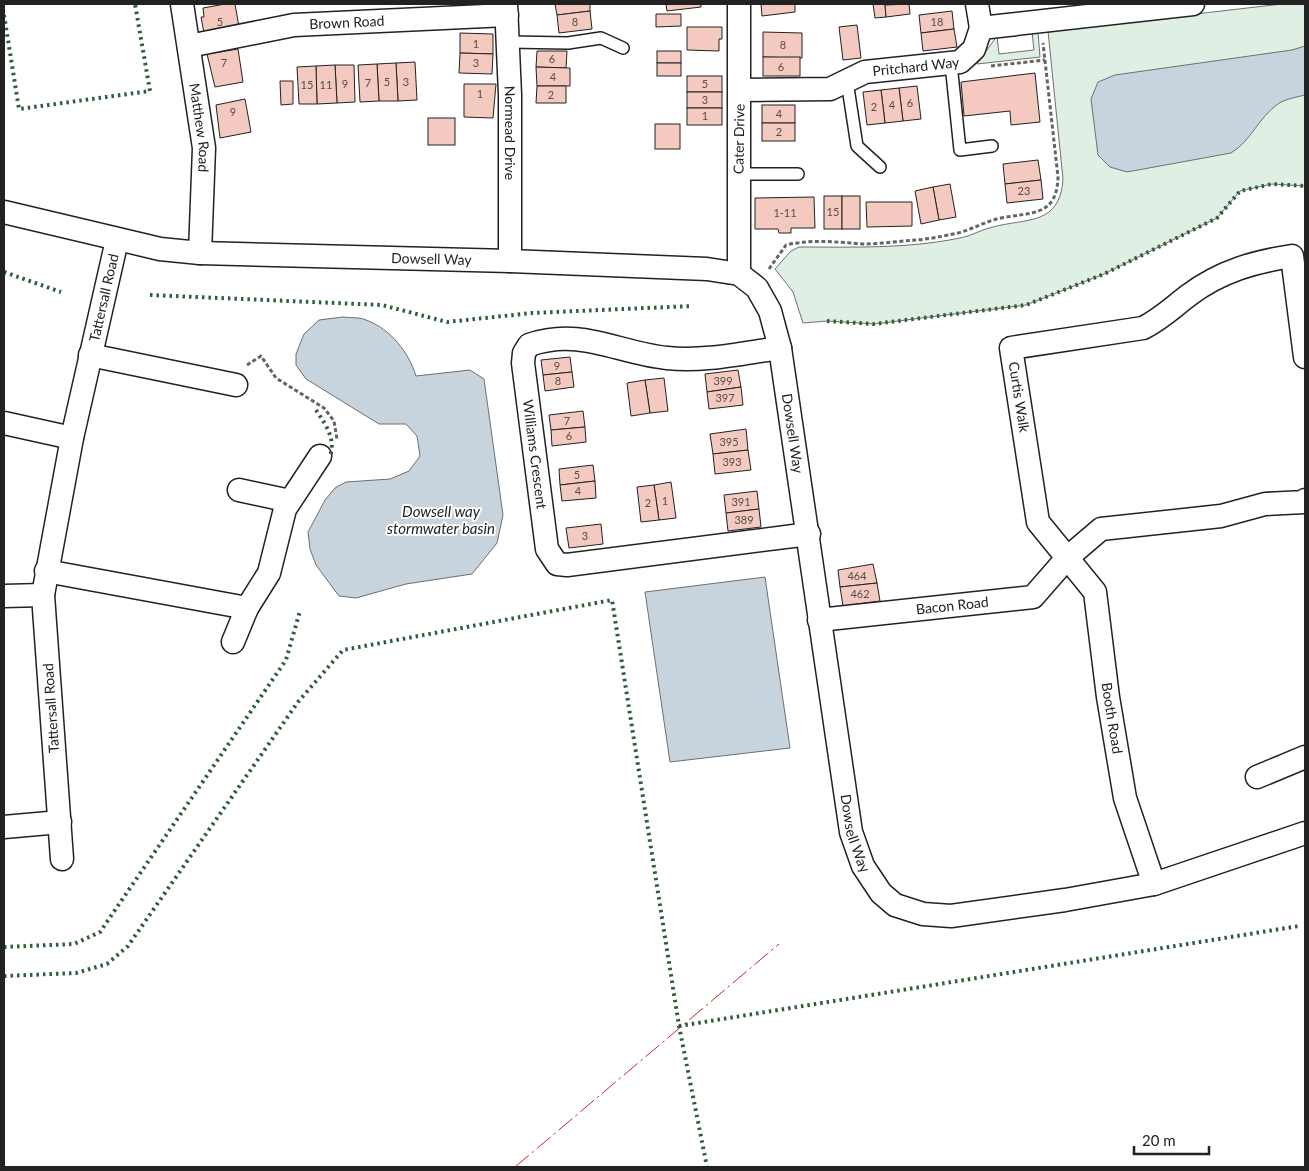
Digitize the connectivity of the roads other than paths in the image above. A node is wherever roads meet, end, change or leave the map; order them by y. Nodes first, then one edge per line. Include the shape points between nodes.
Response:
1 (182, 4) edge
2 (739, 4) edge
3 (977, 4) edge
4 (1193, 4) edge
5 (507, 10) edge
6 (981, 28) junction
7 (509, 42) junction
8 (190, 46) junction
9 (623, 48) dead end
10 (958, 62) junction
11 (847, 81) junction
12 (740, 90) junction
13 (992, 146) dead end
14 (880, 167) dead end
15 (739, 174) junction
16 (798, 174) dead end
17 (4, 212) edge
18 (117, 240) junction
19 (200, 253) junction
20 (510, 261) junction
21 (739, 274) junction
22 (780, 348) junction
23 (90, 355) junction
24 (1305, 357) edge
25 (228, 384) road end
26 (4, 423) edge
27 (72, 438) junction
28 (329, 451) road end
29 (239, 490) dead end
30 (290, 501) junction
31 (1305, 508) edge
32 (809, 534) junction
33 (1067, 558) junction
34 (46, 571) junction
35 (43, 595) junction
36 (4, 596) edge
37 (248, 608) junction
38 (819, 620) junction
39 (233, 642) dead end
40 (1305, 757) edge
41 (1257, 776) dead end
42 (60, 822) junction
43 (4, 827) edge
44 (1305, 833) edge
45 (62, 859) dead end
46 (1154, 884) junction

1 - 8 street, Matthew Road
2 - 12 street, Cater Drive
3 - 6 street
4 - 6 street
5 - 7 street, Normead Drive
5 - 8 street, Brown Road via 294,26
6 - 10 street, Pritchard Way via 974,49
7 - 9 lane via 568,43 601,38
7 - 20 street, Normead Drive
8 - 19 street, Matthew Road via 204,148
10 - 11 street, Pritchard Way via 865,72
10 - 13 lane via 960,150
11 - 12 street, Pritchard Way via 830,88
11 - 14 lane via 856,146
12 - 15 street, Cater Drive
15 - 16 lane
15 - 21 street, Cater Drive
17 - 18 street, Dowsell Way
18 - 19 street, Dowsell Way
18 - 23 street, Tattersall Road
19 - 20 street, Dowsell Way
20 - 21 street, Dowsell Way via 707,269
21 - 22 street, Dowsell Way via 757,288 770,311
22 - 32 street, Dowsell Way
22 - 32 street, Williams Crescent via 694,360 664,358 573,337 529,345 523,362 547,549 557,564 567,565
23 - 25 street, Tattersall Road
23 - 27 street, Tattersall Road
24 - 33 street, Curtis Walk via 1292,256 1228,271 1143,328 1011,348 1038,522
26 - 27 street
27 - 34 street, Tattersall Road
28 - 30 street
29 - 30 street
30 - 37 street via 276,538 269,573
31 - 33 street via 1265,504 1221,516 1101,530
32 - 38 street, Dowsell Way
33 - 38 street, Bacon Road via 1033,597
33 - 46 street, Booth Road via 1095,592 1125,798
34 - 35 street, Tattersall Road
34 - 37 street
35 - 36 street
35 - 42 street, Tattersall Road
37 - 39 street
38 - 46 street, Dowsell Way via 851,832 863,866 881,893 895,905 923,914 951,916
40 - 41 street
42 - 43 street
42 - 45 street, Tattersall Road
44 - 46 street, Dowsell Way

